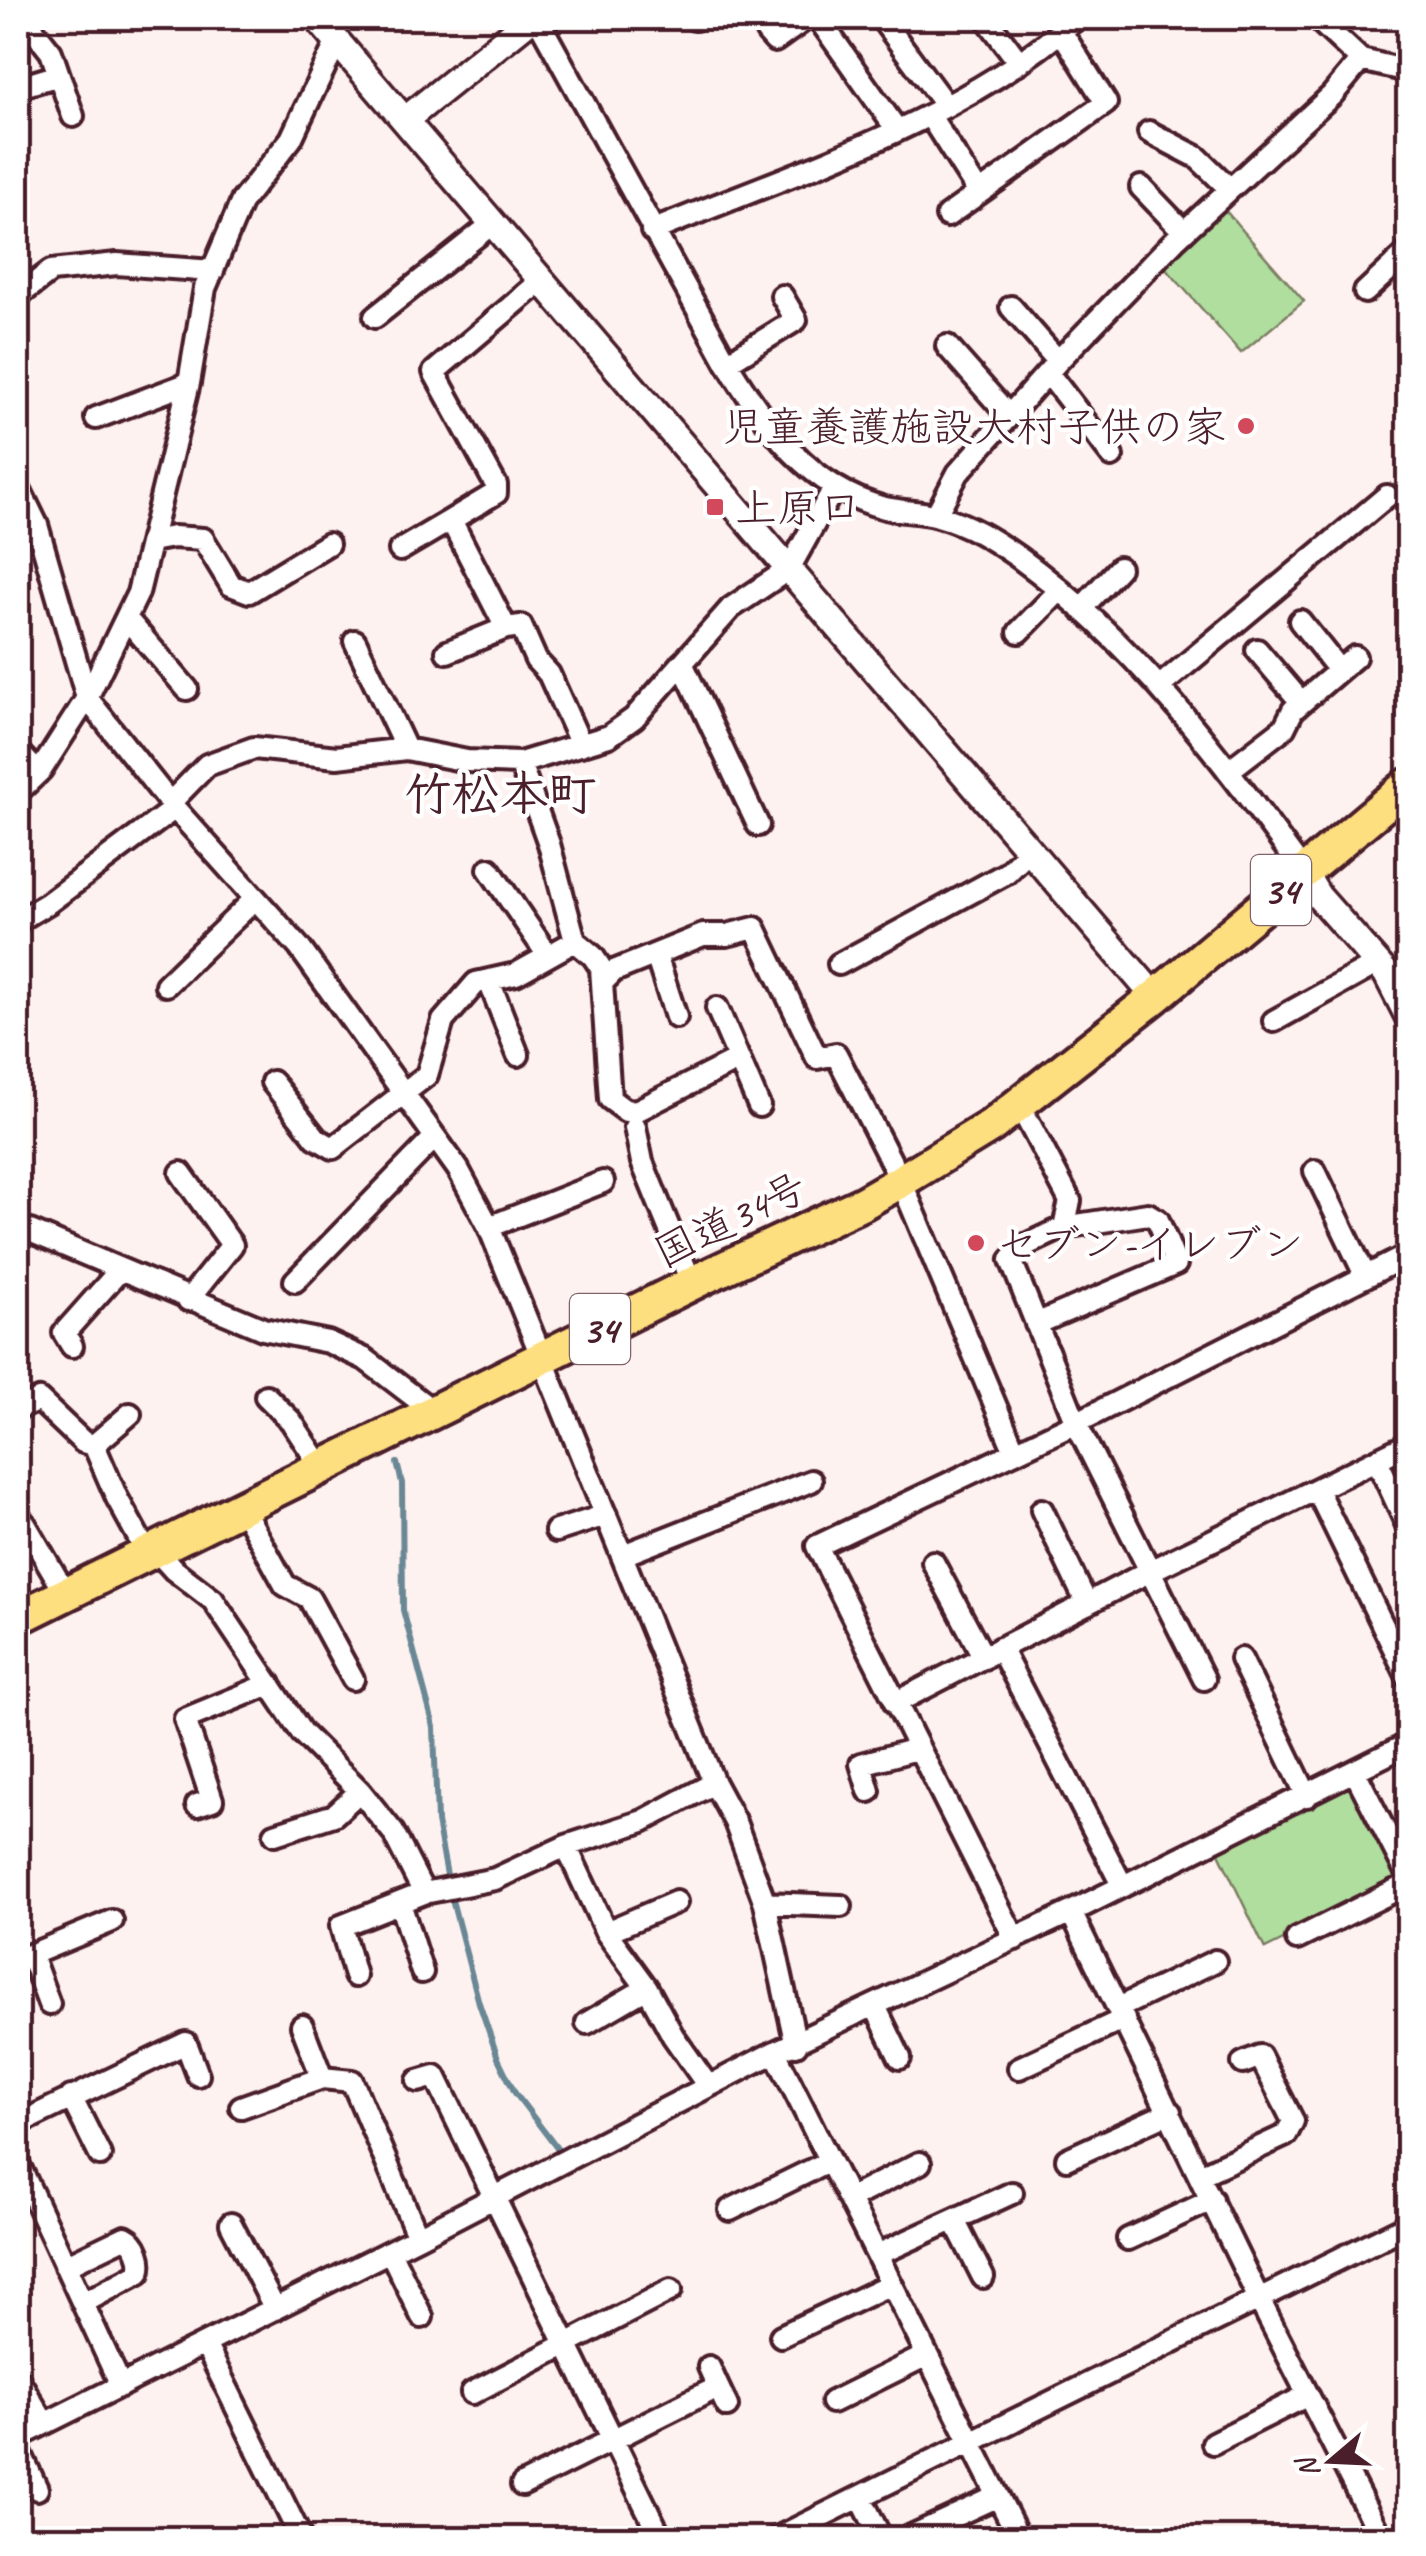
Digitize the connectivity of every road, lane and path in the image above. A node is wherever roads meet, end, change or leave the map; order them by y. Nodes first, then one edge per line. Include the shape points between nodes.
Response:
1 (24, 18) edge
2 (317, 18) edge
3 (534, 18) edge
4 (807, 18) edge
5 (818, 18) edge
6 (881, 18) edge
7 (986, 18) edge
8 (1316, 18) edge
9 (1069, 24) edge
10 (338, 42) junction
11 (774, 42) dead end
12 (1361, 60) junction
13 (1018, 61) junction
14 (1408, 71) edge
15 (59, 75) junction
16 (26, 85) dead end
17 (938, 111) junction
18 (73, 116) dead end
19 (404, 120) junction
20 (898, 130) junction
21 (1149, 132) dead end
22 (1141, 186) dead end
23 (1230, 189) junction
24 (979, 193) junction
25 (947, 216) dead end
26 (492, 224) junction
27 (652, 231) junction
28 (1184, 232) junction
29 (1408, 252) edge
30 (213, 271) junction
31 (541, 281) junction
32 (1365, 292) dead end
33 (18, 296) edge
34 (782, 296) dead end
35 (1011, 307) dead end
36 (374, 317) dead end
37 (947, 346) dead end
38 (727, 363) junction
39 (1053, 367) junction
40 (189, 382) junction
41 (1009, 416) junction
42 (96, 418) dead end
43 (1112, 456) dead end
44 (18, 486) edge
45 (834, 488) junction
46 (1387, 496) dead end
47 (936, 515) junction
48 (451, 520) junction
49 (151, 541) junction
50 (328, 544) dead end
51 (400, 550) dead end
52 (1119, 568) dead end
53 (788, 569) junction
54 (1059, 591) junction
55 (1081, 608) junction
56 (126, 618) junction
57 (1300, 621) dead end
58 (506, 628) junction
59 (1019, 632) dead end
60 (356, 642) dead end
61 (1257, 650) dead end
62 (447, 652) dead end
63 (682, 663) junction
64 (1159, 687) junction
65 (187, 689) dead end
66 (87, 698) junction
67 (1301, 702) junction
68 (581, 745) junction
69 (406, 749) junction
70 (18, 752) edge
71 (520, 763) junction
72 (1228, 770) junction
73 (38, 773) junction
74 (1408, 785) edge
75 (18, 792) edge
76 (172, 805) junction
77 (758, 826) dead end
78 (1029, 851) junction
79 (488, 869) dead end
80 (1303, 872) junction
81 (255, 899) junction
82 (18, 921) edge
83 (575, 942) junction
84 (547, 954) junction
85 (656, 955) junction
86 (1378, 963) junction
87 (839, 964) dead end
88 (489, 981) junction
89 (603, 982) junction
90 (166, 986) dead end
91 (1154, 997) junction
92 (718, 1008) dead end
93 (676, 1016) dead end
94 (1408, 1016) edge
95 (1274, 1021) dead end
96 (518, 1055) dead end
97 (738, 1059) junction
98 (272, 1082) dead end
99 (406, 1091) junction
100 (1019, 1104) junction
101 (760, 1106) dead end
102 (636, 1127) dead end
103 (435, 1137) junction
104 (1315, 1171) dead end
105 (181, 1173) dead end
106 (901, 1181) junction
107 (603, 1182) dead end
108 (18, 1226) edge
109 (489, 1226) junction
110 (1064, 1227) junction
111 (1408, 1254) edge
112 (120, 1270) junction
113 (1365, 1275) junction
114 (295, 1281) dead end
115 (692, 1284) junction
116 (188, 1300) junction
117 (1036, 1324) junction
118 (64, 1334) dead end
119 (541, 1359) junction
120 (266, 1396) dead end
121 (18, 1409) edge
122 (434, 1412) junction
123 (130, 1414) dead end
124 (1076, 1422) junction
125 (94, 1444) junction
126 (1408, 1444) edge
127 (1015, 1452) junction
128 (1376, 1460) junction
129 (322, 1468) junction
130 (810, 1481) dead end
131 (1317, 1490) junction
132 (242, 1507) junction
133 (1042, 1510) dead end
134 (606, 1515) junction
135 (18, 1517) edge
136 (1408, 1527) edge
137 (556, 1531) dead end
138 (151, 1551) junction
139 (623, 1555) junction
140 (933, 1562) dead end
141 (1150, 1571) junction
142 (66, 1594) junction
143 (1088, 1604) junction
144 (18, 1618) edge
145 (992, 1653) junction
146 (1241, 1659) dead end
147 (1408, 1677) edge
148 (1204, 1679) dead end
149 (354, 1680) dead end
150 (270, 1684) junction
151 (895, 1703) junction
152 (1408, 1744) edge
153 (917, 1749) junction
154 (1354, 1772) junction
155 (714, 1783) junction
156 (360, 1790) junction
157 (870, 1792) dead end
158 (1307, 1796) junction
159 (213, 1800) dead end
160 (274, 1834) dead end
161 (566, 1846) junction
162 (1408, 1880) edge
163 (1122, 1885) junction
164 (441, 1890) junction
165 (676, 1902) dead end
166 (400, 1903) junction
167 (765, 1903) junction
168 (840, 1906) dead end
169 (1072, 1912) junction
170 (112, 1921) dead end
171 (606, 1932) junction
172 (1014, 1938) junction
173 (1297, 1938) dead end
174 (24, 1957) edge
175 (1215, 1961) dead end
176 (422, 1972) dead end
177 (355, 1976) dead end
178 (647, 1988) junction
179 (49, 2004) dead end
180 (875, 2006) junction
181 (1121, 2013) junction
182 (587, 2023) dead end
183 (302, 2026) dead end
184 (796, 2045) junction
185 (774, 2052) junction
186 (1259, 2056) dead end
187 (900, 2058) dead end
188 (1019, 2068) dead end
189 (198, 2075) dead end
190 (434, 2075) dead end
191 (322, 2078) junction
192 (708, 2086) junction
193 (71, 2097) junction
194 (241, 2107) dead end
195 (1170, 2112) junction
196 (18, 2124) edge
197 (100, 2155) dead end
198 (1067, 2158) dead end
199 (830, 2162) junction
200 (18, 2163) edge
201 (920, 2163) dead end
202 (1200, 2175) junction
203 (1012, 2193) dead end
204 (492, 2198) junction
205 (849, 2199) junction
206 (1212, 2200) junction
207 (730, 2210) dead end
208 (954, 2220) junction
209 (231, 2224) dead end
210 (1408, 2224) edge
211 (418, 2237) junction
212 (1128, 2239) dead end
213 (390, 2251) junction
214 (877, 2255) junction
215 (65, 2266) junction
216 (982, 2277) dead end
217 (891, 2284) junction
218 (671, 2290) dead end
219 (1259, 2299) junction
220 (82, 2303) junction
221 (275, 2309) junction
222 (422, 2318) dead end
223 (781, 2336) dead end
224 (205, 2344) junction
225 (566, 2345) junction
226 (927, 2355) junction
227 (709, 2367) dead end
228 (18, 2380) edge
229 (121, 2386) junction
230 (472, 2392) dead end
231 (1308, 2395) junction
232 (832, 2402) dead end
233 (44, 2424) junction
234 (18, 2436) edge
235 (614, 2440) junction
236 (971, 2442) junction
237 (1213, 2443) dead end
238 (18, 2448) edge
239 (522, 2485) dead end
240 (37, 2488) dead end
241 (998, 2496) junction
242 (861, 2498) junction
243 (301, 2538) edge
244 (662, 2538) edge
245 (777, 2538) edge
246 (881, 2538) edge
247 (907, 2538) edge
248 (1019, 2538) edge
249 (1381, 2538) edge

1 - 15 street via 51,52
2 - 10 street
3 - 19 street
3 - 27 street
4 - 11 street
5 - 20 street
6 - 17 street
7 - 13 street
8 - 12 street
9 - 13 street
9 - 24 street via 1106,103
10 - 19 street
10 - 30 street via 290,139 242,202
12 - 14 street
12 - 23 street
13 - 17 street
15 - 16 street
15 - 18 street
17 - 20 street
17 - 24 street
19 - 26 street
20 - 27 street
21 - 23 street via 1197,157
22 - 28 street
23 - 28 street
24 - 25 street
26 - 31 street
26 - 36 street
27 - 38 street
28 - 39 street
29 - 32 street
30 - 33 street via 117,264 50,271
30 - 40 street
31 - 48 street via 434,372 496,485 496,493
31 - 53 street
34 - 38 street via 796,320
35 - 39 street
37 - 41 street
38 - 45 street via 795,456
39 - 41 street
39 - 43 street
40 - 42 street
40 - 49 street
41 - 47 street via 958,473
44 - 66 street via 37,524
45 - 47 street via 884,508
45 - 53 street
46 - 64 street
47 - 54 street via 977,529
48 - 51 street
48 - 58 street
49 - 50 street via 202,539 231,585 249,592
49 - 56 street
52 - 55 street
53 - 63 street via 730,608
53 - 78 street
54 - 55 street
54 - 59 street
55 - 64 street
56 - 65 street
56 - 66 street
57 - 67 street via 1347,663
58 - 62 street
58 - 68 street via 520,626
60 - 69 street
61 - 67 street
63 - 68 street via 634,718
63 - 77 street
64 - 72 street
66 - 73 street
66 - 76 street
67 - 72 street via 1284,728
68 - 71 street
69 - 71 street
69 - 76 street via 337,757 254,748 207,764
70 - 73 street
71 - 83 street
72 - 80 street
73 - 75 street
74 - 80 highway, 国道34号 / 34
76 - 81 street
76 - 82 street
78 - 87 street via 1008,873
78 - 91 street
79 - 84 street
80 - 86 street
80 - 91 highway, 国道34号 / 34
81 - 90 street
81 - 99 street
83 - 84 street
83 - 89 street via 593,956
84 - 88 street via 516,974
85 - 89 street
85 - 93 street
85 - 106 street via 703,935 755,928 817,1058 836,1054
86 - 94 street
86 - 95 street
88 - 96 street
88 - 99 street via 476,983 443,1020 427,1075
89 - 97 street via 610,1099 626,1110
91 - 100 highway, 国道34号 / 34
92 - 97 street
97 - 101 street
98 - 99 street via 316,1138 333,1148
99 - 103 street
100 - 106 highway, 国道34号 / 34
100 - 110 street via 1070,1201
102 - 115 street via 642,1162
103 - 109 street
103 - 114 street
104 - 113 street
105 - 116 street via 232,1245
106 - 115 highway, 国道34号 / 34
106 - 127 street
107 - 109 street
108 - 112 street
109 - 119 street
110 - 117 street via 1011,1260
110 - 117 street via 1148,1214 1158,1220 1176,1264
111 - 113 street
112 - 116 street
112 - 118 street
113 - 124 street
115 - 119 highway, 国道34号 / 34
116 - 122 street via 263,1329 328,1342 365,1359
117 - 124 street
119 - 122 highway, 国道34号 / 34
119 - 134 street
120 - 129 street
121 - 125 street via 39,1400 82,1442
122 - 129 highway, 国道34号 / 34
123 - 125 street
124 - 127 street
124 - 141 street
125 - 138 street via 117,1498
126 - 128 street
127 - 151 street via 817,1546
128 - 131 street
128 - 136 street
129 - 132 highway, 国道34号 / 34
130 - 139 street
131 - 141 street
131 - 147 street
132 - 138 highway, 国道34号 / 34
132 - 149 street via 285,1585 309,1598
133 - 143 street
134 - 137 street
134 - 139 street
135 - 142 street
138 - 142 highway, 国道34号 / 34
138 - 150 street via 213,1600
139 - 155 street
140 - 145 street
141 - 143 street
141 - 148 street
142 - 144 highway, 国道34号 / 34
143 - 145 street
145 - 151 street
145 - 163 street
146 - 158 street
150 - 156 street via 302,1733
150 - 159 street via 185,1719 186,1749
151 - 153 street
152 - 154 street
153 - 157 street via 861,1764
153 - 172 street
154 - 158 street
154 - 162 street
155 - 161 street via 643,1821
155 - 167 street
156 - 160 street via 334,1815
156 - 164 street
158 - 163 street
161 - 164 street via 496,1879
161 - 171 street
162 - 173 street
163 - 169 street
164 - 166 street
165 - 171 street
166 - 176 street
166 - 177 street via 341,1926
167 - 168 street
167 - 184 street
169 - 172 street
169 - 181 street
170 - 174 street
171 - 178 street
172 - 180 street
174 - 179 street
175 - 181 street
178 - 182 street
178 - 192 street
180 - 184 street
180 - 187 street
181 - 188 street
181 - 195 street
183 - 191 street
184 - 185 street
185 - 192 street
185 - 199 street
186 - 202 street via 1292,2121 1286,2134
189 - 193 street via 186,2043
190 - 204 street
191 - 194 street
191 - 211 street via 352,2080
192 - 204 street
193 - 196 street
193 - 197 street
195 - 198 street
195 - 202 street
199 - 205 street
199 - 207 street
200 - 215 street
201 - 205 street
202 - 206 street
203 - 208 street
204 - 211 street
204 - 225 street
205 - 214 street
206 - 212 street
206 - 219 street
208 - 214 street
208 - 216 street
209 - 221 street
210 - 219 street
211 - 213 street
213 - 221 street
213 - 222 street
214 - 217 street
215 - 220 street
215 - 220 street via 125,2237 132,2241 140,2273
217 - 223 street
217 - 226 street
218 - 225 street
219 - 231 street
219 - 236 street
220 - 229 street
221 - 224 street
224 - 229 street
224 - 243 street
225 - 230 street
225 - 235 street
226 - 232 street
226 - 236 street
227 - 235 street via 723,2397
228 - 233 street
229 - 233 street
231 - 237 street
231 - 249 street
233 - 234 street
235 - 239 street
235 - 244 street
236 - 241 street
236 - 242 street
238 - 240 street
241 - 247 street
241 - 248 street
242 - 245 street
242 - 246 street

